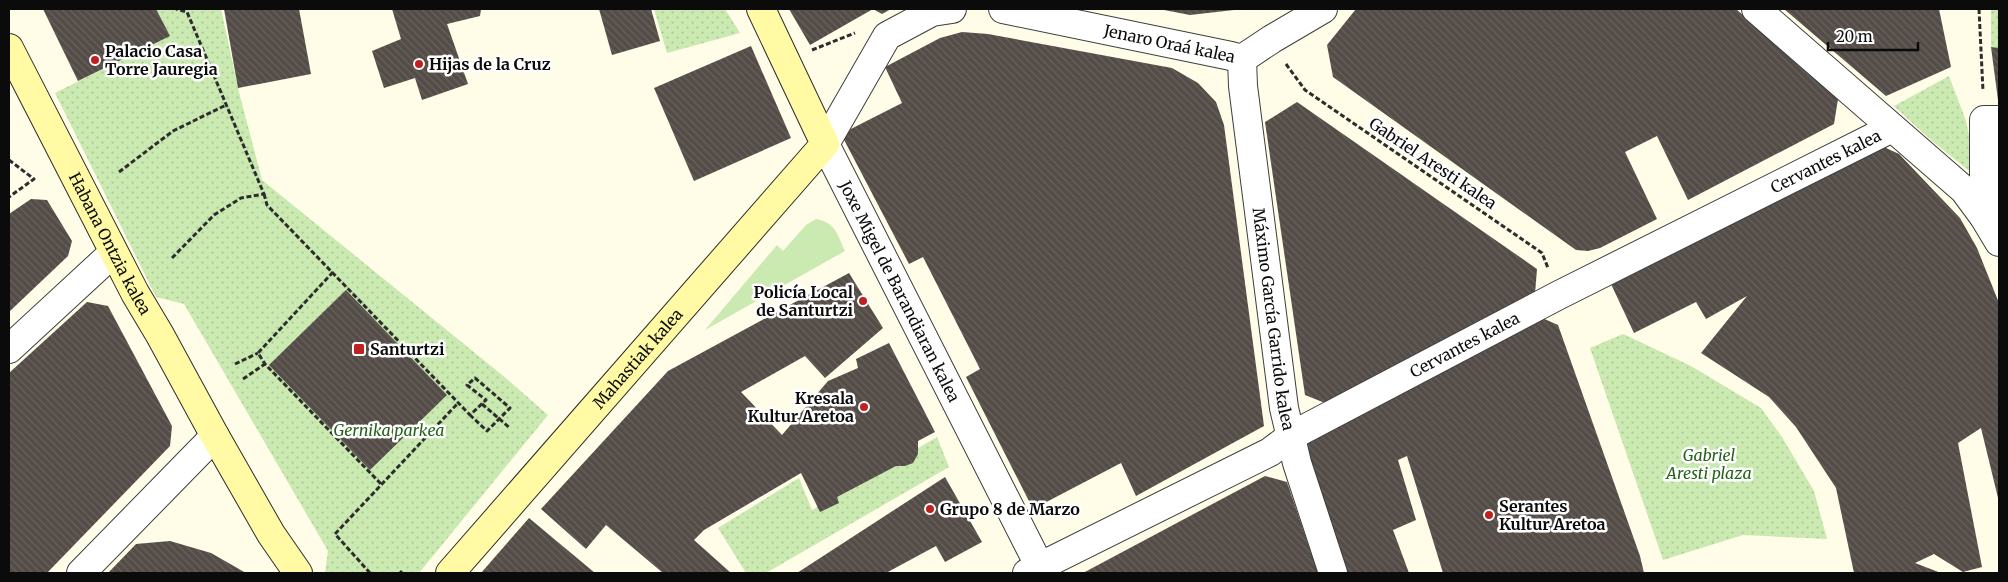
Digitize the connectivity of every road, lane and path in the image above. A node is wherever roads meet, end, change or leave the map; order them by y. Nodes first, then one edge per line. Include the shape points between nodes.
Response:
1 (176, 9) edge
2 (761, 9) edge
3 (952, 9) edge
4 (1003, 9) edge
5 (1323, 9) edge
6 (1756, 9) edge
7 (1979, 9) edge
8 (188, 11) edge
9 (861, 31) dead end
10 (9, 48) edge
11 (806, 52) dead end
12 (1242, 59) junction
13 (1283, 59) dead end
14 (226, 105) junction
15 (1992, 120) edge
16 (1892, 128) junction
17 (824, 144) junction
18 (9, 160) edge
19 (119, 172) dead end
20 (264, 194) junction
21 (9, 197) edge
22 (1984, 216) junction
23 (1999, 242) edge
24 (113, 254) junction
25 (172, 258) dead end
26 (333, 272) junction
27 (1560, 295) junction
28 (9, 350) edge
29 (258, 353) junction
30 (235, 364) dead end
31 (265, 364) junction
32 (243, 379) dead end
33 (458, 403) junction
34 (482, 404) junction
35 (470, 415) junction
36 (499, 419) junction
37 (510, 428) dead end
38 (215, 436) junction
39 (1292, 436) junction
40 (382, 485) junction
41 (1037, 571) edge
42 (81, 573) edge
43 (298, 573) edge
44 (370, 573) edge
45 (450, 573) edge
46 (1333, 573) edge

1 - 8 path
2 - 17 street, Joxe Migel de Barandiaran kalea
3 - 17 street via 932,12 887,36
4 - 12 street, Jenaro Oraá kalea
5 - 12 street, Jenaro Oraá kalea
6 - 16 street
7 - 15 path
8 - 14 path
9 - 11 path
10 - 24 street, Habana Ontzia kalea
12 - 39 street, Máximo García Garrido kalea via 1284,408
13 - 27 path, Gabriel Aresti kalea via 1305,90 1542,253
14 - 19 path via 173,131
14 - 20 path
15 - 22 street
16 - 22 street via 1964,190
16 - 27 street, Cervantes kalea
17 - 41 street, Joxe Migel de Barandiaran kalea
17 - 45 street, Mahastiak kalea
18 - 21 path via 34,179
20 - 25 path via 241,198 214,215
20 - 26 path via 267,205
22 - 23 street
24 - 28 street
24 - 38 street, Habana Ontzia kalea
26 - 29 path
26 - 33 path
27 - 39 street, Cervantes kalea
29 - 30 path
29 - 31 path
31 - 32 path
31 - 40 path
33 - 35 path
33 - 40 path
34 - 35 path
34 - 36 path
34 - 36 path via 486,400 468,385 475,378 510,408
35 - 36 path via 487,431
36 - 37 path
38 - 42 street
38 - 43 street, Habana Ontzia kalea via 271,534
39 - 41 street, Cervantes kalea via 1270,452
39 - 46 street, Máximo García Garrido kalea via 1297,463
40 - 44 path via 335,534

